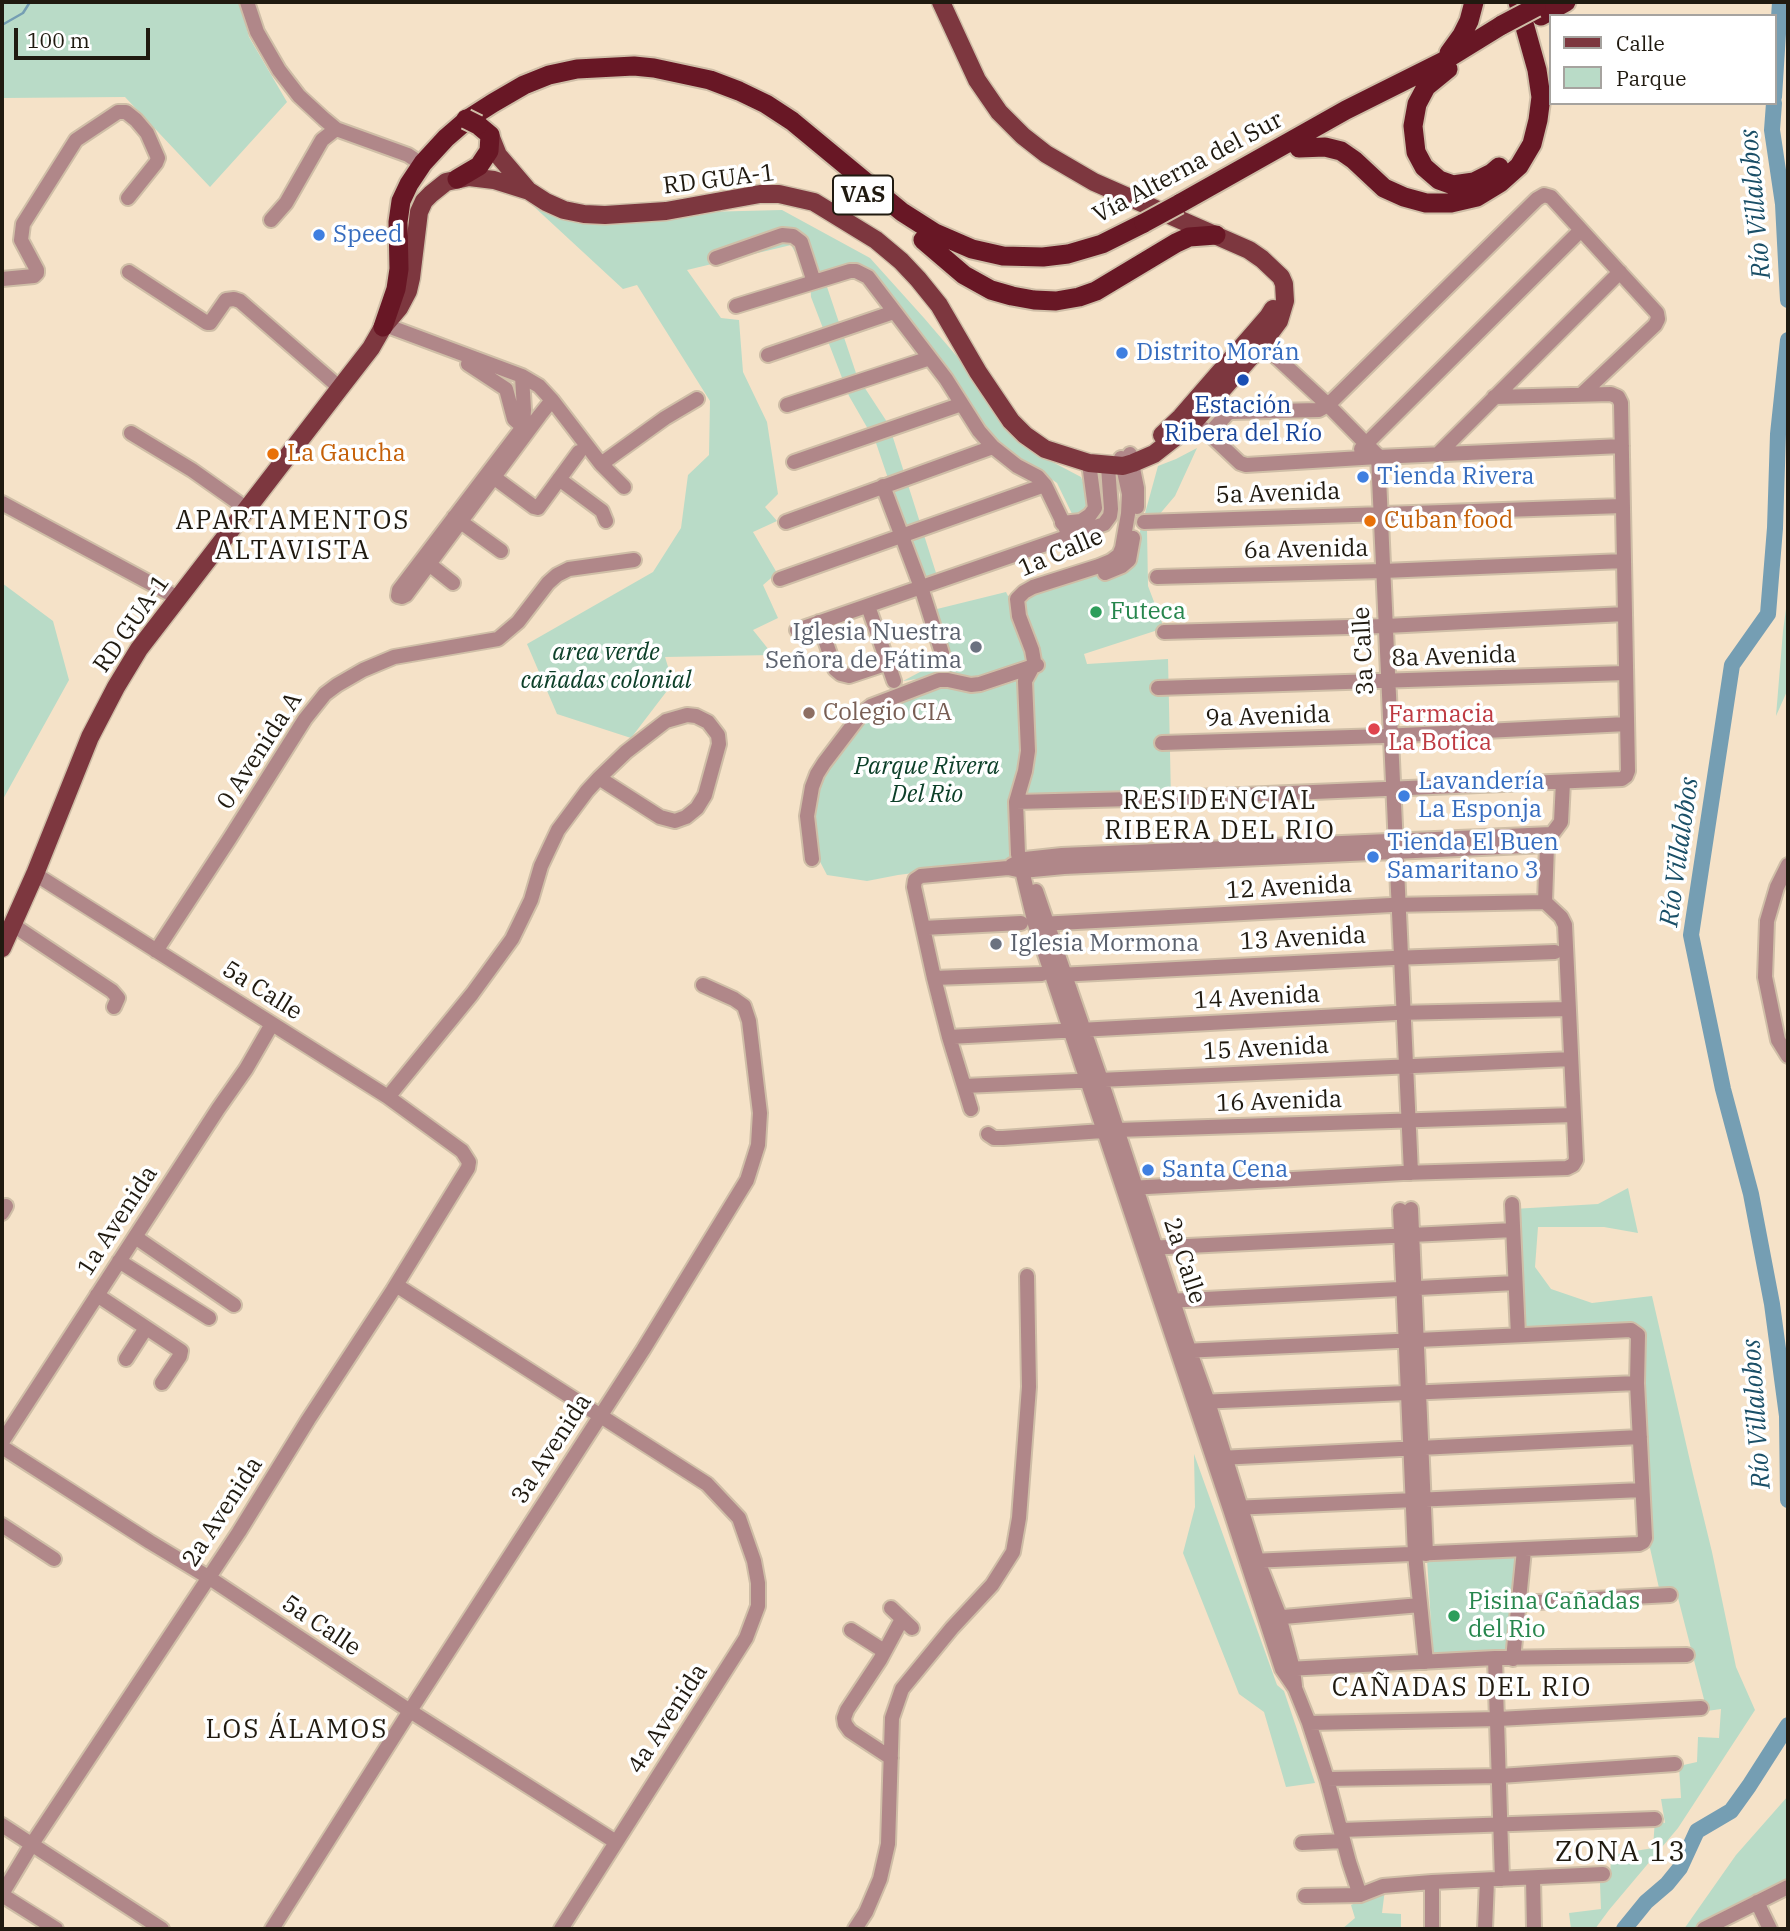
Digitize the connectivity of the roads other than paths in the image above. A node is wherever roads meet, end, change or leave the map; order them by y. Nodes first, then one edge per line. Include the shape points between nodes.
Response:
1 (247, 2) edge
2 (941, 2) edge
3 (1474, 2) edge
4 (1506, 2) edge
5 (1566, 2) edge
6 (1535, 7) edge
7 (1445, 65) junction
8 (478, 126) junction
9 (336, 129) junction
10 (1299, 148) junction
11 (414, 159) junction
12 (1268, 159) junction
13 (457, 178) junction
14 (529, 191) junction
15 (128, 198) dead end
16 (271, 220) dead end
17 (1149, 226) junction
18 (1581, 230) junction
19 (1216, 235) junction
20 (923, 240) junction
21 (716, 258) dead end
22 (1273, 268) junction
23 (129, 272) dead end
24 (1620, 272) junction
25 (2, 279) edge
26 (814, 282) junction
27 (736, 306) dead end
28 (894, 312) junction
29 (385, 324) junction
30 (1255, 348) junction
31 (768, 355) dead end
32 (930, 358) junction
33 (468, 364) dead end
34 (522, 376) junction
35 (1211, 382) junction
36 (340, 388) junction
37 (1582, 394) junction
38 (1494, 397) junction
39 (697, 399) dead end
40 (552, 400) junction
41 (962, 404) junction
42 (787, 405) dead end
43 (1323, 408) junction
44 (526, 428) junction
45 (1199, 428) junction
46 (131, 433) dead end
47 (1622, 446) junction
48 (993, 447) junction
49 (579, 452) dead end
50 (1369, 452) junction
51 (1437, 455) junction
52 (794, 461) dead end
53 (1123, 461) junction
54 (1089, 463) junction
55 (601, 464) junction
56 (490, 475) junction
57 (559, 479) junction
58 (1045, 485) junction
59 (883, 486) junction
60 (624, 487) dead end
61 (2, 503) edge
62 (1623, 506) junction
63 (247, 509) junction
64 (1376, 514) junction
65 (457, 519) junction
66 (606, 520) dead end
67 (786, 522) dead end
68 (1144, 522) dead end
69 (1065, 529) junction
70 (902, 536) junction
71 (501, 551) dead end
72 (634, 560) dead end
73 (1624, 561) junction
74 (1379, 571) junction
75 (1157, 577) dead end
76 (780, 579) dead end
77 (453, 583) dead end
78 (920, 587) junction
79 (178, 598) junction
80 (869, 606) junction
81 (1625, 614) junction
82 (819, 622) junction
83 (1382, 626) junction
84 (797, 630) dead end
85 (1164, 632) dead end
86 (942, 653) dead end
87 (888, 663) junction
88 (1037, 665) junction
89 (1626, 673) junction
90 (894, 681) dead end
91 (1384, 682) junction
92 (1158, 688) dead end
93 (1627, 724) junction
94 (1387, 735) junction
95 (1162, 743) dead end
96 (599, 779) junction
97 (1563, 782) junction
98 (1389, 788) junction
99 (1019, 802) junction
100 (1549, 840) junction
101 (1392, 846) junction
102 (812, 859) dead end
103 (1021, 862) junction
104 (1788, 865) edge
105 (35, 874) junction
106 (1783, 892) edge
107 (1545, 902) junction
108 (1394, 905) junction
109 (1034, 923) junction
110 (13, 925) junction
111 (923, 928) junction
112 (2, 948) edge
113 (156, 951) junction
114 (1555, 953) dead end
115 (1397, 958) junction
116 (1053, 975) junction
117 (934, 978) junction
118 (703, 985) dead end
119 (114, 1007) dead end
120 (1568, 1009) junction
121 (1399, 1014) junction
122 (272, 1024) junction
123 (1078, 1031) junction
124 (949, 1037) junction
125 (1788, 1056) edge
126 (1571, 1059) junction
127 (1402, 1066) junction
128 (1094, 1080) junction
129 (964, 1086) junction
130 (388, 1097) junction
131 (971, 1109) dead end
132 (1573, 1115) junction
133 (1405, 1120) junction
134 (1110, 1131) junction
135 (988, 1135) dead end
136 (462, 1150) joint
137 (1407, 1173) junction
138 (1130, 1188) junction
139 (1511, 1204) dead end
140 (1406, 1210) dead end
141 (1513, 1230) junction
142 (1406, 1235) junction
143 (136, 1236) junction
144 (1149, 1248) junction
145 (120, 1261) junction
146 (1027, 1276) dead end
147 (1515, 1283) junction
148 (396, 1285) junction
149 (1409, 1289) junction
150 (97, 1295) junction
151 (1167, 1301) junction
152 (234, 1305) dead end
153 (209, 1318) dead end
154 (146, 1328) junction
155 (1518, 1335) junction
156 (1411, 1340) junction
157 (1183, 1351) junction
158 (126, 1359) dead end
159 (162, 1383) dead end
160 (1637, 1383) junction
161 (1413, 1394) junction
162 (1201, 1402) junction
163 (600, 1416) junction
164 (1640, 1437) junction
165 (2, 1444) edge
166 (1416, 1448) junction
167 (1219, 1458) junction
168 (1642, 1490) junction
169 (1418, 1500) junction
170 (1236, 1508) junction
171 (2, 1525) edge
172 (1524, 1550) junction
173 (1421, 1554) junction
174 (54, 1559) dead end
175 (1252, 1562) junction
176 (208, 1577) junction
177 (1670, 1595) dead end
178 (1519, 1603) junction
179 (1420, 1605) junction
180 (891, 1608) dead end
181 (1273, 1618) junction
182 (851, 1630) dead end
183 (884, 1651) junction
184 (1687, 1655) dead end
185 (1495, 1658) junction
186 (1513, 1658) junction
187 (1426, 1662) junction
188 (1288, 1669) junction
189 (1701, 1708) dead end
190 (410, 1712) junction
191 (1498, 1719) junction
192 (1309, 1723) junction
193 (891, 1758) junction
194 (1675, 1764) dead end
195 (1500, 1776) junction
196 (1327, 1779) junction
197 (1655, 1819) dead end
198 (1502, 1824) junction
199 (2, 1825) edge
200 (1342, 1836) junction
201 (616, 1842) junction
202 (1302, 1843) dead end
203 (32, 1844) junction
204 (1603, 1874) dead end
205 (1533, 1878) junction
206 (1494, 1879) junction
207 (1432, 1882) junction
208 (1788, 1887) edge
209 (2, 1895) edge
210 (1360, 1895) junction
211 (1305, 1896) dead end
212 (1757, 1902) junction
213 (56, 1929) edge
214 (162, 1929) edge
215 (271, 1929) edge
216 (561, 1929) edge
217 (855, 1929) edge
218 (1432, 1929) edge
219 (1485, 1929) edge
220 (1534, 1929) edge
221 (1704, 1929) edge
222 (1770, 1929) edge

1 - 9 street via 257,32 279,70 299,96
2 - 19 main road via 977,80 1023,136 1094,182
3 - 7 highway
4 - 7 highway, Vía Alterna del Sur / VAS via 1526,73 1528,117 1509,158 1474,182 1439,180 1416,152 1413,126 1417,104
5 - 6 highway, Vía Alterna del Sur / VAS
6 - 7 highway, Vía Alterna del Sur / VAS, bridge
6 - 10 highway, Vía Alterna del Sur via 1541,97 1532,144 1519,166 1477,197 1426,203 1404,197 1384,188 1341,151
7 - 10 highway, Vía Alterna del Sur / VAS
7 - 12 highway, Vía Alterna del Sur / VAS via 1346,110
8 - 11 highway via 455,118 446,121
8 - 13 highway via 489,151 479,166
8 - 14 main road
9 - 11 street
9 - 16 street via 322,140 286,203
10 - 12 highway, Vía Alterna del Sur / VAS
11 - 29 highway via 390,205
12 - 17 highway, Vía Alterna del Sur / VAS
13 - 14 main road, RD GUA-1 via 481,177
13 - 29 main road, RD GUA-1 via 424,201 408,291
14 - 54 main road, RD GUA-1 via 565,210 605,215 666,211 760,194 814,202 876,240 918,279 1010,421 1045,449
15 - 25 street via 158,158 136,120 118,112 76,140 23,224 21,240 37,273
17 - 20 highway, Vía Alterna del Sur / VAS via 1105,253 1023,270 966,260
17 - 29 highway, Vía Alterna del Sur / VAS via 1068,254 1003,256 972,249 902,212 792,121 739,91 654,68 577,69 548,75 493,103 446,138 423,163 401,201 399,269
18 - 24 street
18 - 43 street via 1551,197 1537,199
18 - 50 street
19 - 20 highway via 1189,237 1097,291 1056,301 991,289 964,275
19 - 22 main road via 1249,250
20 - 29 highway, Vía Alterna del Sur / VAS via 894,222 785,131 708,92 632,79 551,84 527,89 495,105 464,128 427,166 406,202 399,289
21 - 26 street via 793,236 800,242
22 - 30 main road via 1274,305
22 - 30 main road via 1284,284 1285,301 1279,321
23 - 36 street via 207,323 226,300 240,302
24 - 37 street via 1658,319
24 - 38 street
26 - 27 street
26 - 28 street via 850,271 862,274
28 - 31 street
28 - 32 street
29 - 34 street
29 - 36 main road, RD GUA-1
30 - 35 main road
30 - 43 street
30 - 45 main road
32 - 41 street
32 - 42 street
33 - 44 street via 506,389 513,417
34 - 40 street
34 - 44 street
35 - 45 main road
35 - 53 main road via 1163,435
36 - 63 main road, RD GUA-1
37 - 38 street
37 - 47 street via 1618,397
38 - 51 street
39 - 55 street
40 - 44 street
40 - 55 street
41 - 48 street
41 - 52 street
43 - 45 street via 1231,412
43 - 50 street
44 - 56 street
45 - 50 street via 1243,465
45 - 53 main road via 1153,454
46 - 63 street
47 - 51 street
47 - 62 street
48 - 58 street
48 - 59 street
49 - 57 street
50 - 51 street
50 - 64 street, 3a Calle
53 - 54 main road, RD GUA-1
53 - 69 street via 1104,524 1087,531
53 - 88 street, 1a Calle via 1129,494 1119,555 1033,587 1017,609
54 - 69 street via 1095,508
55 - 60 street
56 - 57 street via 536,508
56 - 65 street
57 - 66 street via 602,511
58 - 69 street
58 - 70 street
59 - 67 street
59 - 70 street
61 - 79 street
62 - 64 street, 5a Avenida
62 - 73 street
63 - 79 main road, RD GUA-1
64 - 68 street, 5a Avenida
64 - 74 street, 3a Calle
65 - 71 street
65 - 77 street via 426,561
69 - 78 street
70 - 76 street
70 - 78 street
72 - 113 street, 0 Avenida A via 569,569 557,575 498,639 394,657 331,690 305,719
73 - 74 street, 6a Avenida
73 - 81 street
74 - 75 street, 6a Avenida
74 - 83 street, 3a Calle
78 - 80 street
78 - 86 street
79 - 105 main road, RD GUA-1 via 139,649 90,737
80 - 82 street
80 - 87 street
81 - 83 street
81 - 89 street
82 - 84 street
82 - 87 street via 835,669 841,674 849,676
83 - 85 street
83 - 91 street, 3a Calle
87 - 90 street
88 - 99 street, 1a Calle via 1032,684 1033,758
88 - 102 street via 980,684 939,680 862,713 812,787 807,816
89 - 91 street, 8a Avenida
89 - 93 street
91 - 92 street, 8a Avenida
91 - 94 street, 3a Calle
93 - 94 street, 9a Avenida
93 - 97 street via 1626,776
94 - 95 street, 9a Avenida
94 - 98 street, 3a Calle
96 - 96 street via 660,817 675,821 686,817 705,795 719,735 696,716 666,721
96 - 130 street via 558,830 512,939
97 - 98 street
97 - 100 street via 1561,822
98 - 99 street
98 - 101 street, 3a Calle
99 - 103 street, 1a Calle
100 - 101 street
100 - 107 street
101 - 103 street
101 - 108 street, 3a Calle
103 - 109 street, 2a Calle
103 - 111 street via 915,880
104 - 106 street
105 - 110 main road, RD GUA-1
105 - 113 street, 5a Calle
106 - 125 street via 1767,921 1765,977 1779,1040
107 - 108 street, 12 Avenida
107 - 120 street via 1565,925
108 - 109 street, 12 Avenida
108 - 115 street, 3a Calle
109 - 111 street, 12 Avenida
109 - 116 street, 2a Calle
110 - 112 main road, RD GUA-1
110 - 119 street via 112,991 118,998
111 - 117 street
113 - 122 street, 5a Calle
114 - 115 street, 13 Avenida
115 - 116 street, 13 Avenida
115 - 121 street, 3a Calle
116 - 117 street, 13 Avenida
116 - 123 street, 2a Calle
117 - 124 street
118 - 163 street, 3a Avenida via 744,1006 760,1113 758,1145 747,1180
120 - 121 street, 14 Avenida
120 - 126 street
121 - 123 street, 14 Avenida
121 - 127 street, 3a Calle
122 - 130 street, 5a Calle
122 - 143 street, 1a Avenida
123 - 124 street, 14 Avenida
123 - 128 street, 2a Calle
124 - 129 street
126 - 127 street, 15 Avenida
126 - 132 street
127 - 128 street, 15 Avenida
127 - 133 street, 3a Calle
128 - 129 street, 15 Avenida
128 - 134 street, 2a Calle
129 - 131 street
130 - 136 street, 5a Calle
132 - 133 street, 16 Avenida
132 - 137 street via 1576,1160 1567,1168
133 - 134 street, 16 Avenida
133 - 137 street, 3a Calle
134 - 135 street, 16 Avenida
134 - 138 street, 2a Calle
136 - 148 street, 2a Avenida via 468,1167
137 - 138 street
138 - 144 street, 2a Calle
139 - 141 street
140 - 142 street
141 - 142 street
141 - 147 street
142 - 144 street
142 - 149 street
143 - 145 street, 1a Avenida
143 - 152 street
144 - 151 street, 2a Calle
145 - 150 street, 1a Avenida
145 - 153 street
146 - 193 street via 1029,1387 1013,1552 992,1585 902,1689 892,1718
147 - 149 street
147 - 155 street
148 - 163 street
148 - 176 street, 2a Avenida
149 - 151 street
149 - 156 street
150 - 154 street
150 - 165 street, 1a Avenida
151 - 157 street, 2a Calle
154 - 158 street
154 - 159 street via 182,1353
155 - 156 street
155 - 160 street via 1631,1331 1638,1335
156 - 157 street
156 - 161 street
157 - 162 street, 2a Calle
160 - 161 street
160 - 164 street
161 - 162 street
161 - 166 street
162 - 167 street, 2a Calle
163 - 190 street, 3a Avenida
163 - 201 street, 4a Avenida via 707,1484 739,1518 758,1583 758,1606 746,1638
164 - 166 street
164 - 168 street
165 - 176 street, 5a Calle
166 - 167 street
166 - 169 street
167 - 170 street, 2a Calle
168 - 169 street
168 - 172 street via 1643,1542
169 - 170 street
169 - 173 street
170 - 175 street, 2a Calle
171 - 174 street
172 - 173 street
172 - 178 street
173 - 175 street
173 - 179 street
175 - 181 street, 2a Calle
176 - 190 street, 5a Calle
176 - 203 street, 2a Avenida
177 - 178 street
178 - 186 street
179 - 181 street
179 - 187 street
180 - 183 street via 907,1623
181 - 188 street, 2a Calle
182 - 183 street
183 - 193 street via 847,1710 845,1724
184 - 186 street
185 - 186 street
185 - 187 street
185 - 191 street
187 - 188 street
188 - 192 street, 2a Calle
189 - 191 street
190 - 201 street, 5a Calle
190 - 215 street, 3a Avenida
191 - 192 street
191 - 195 street
192 - 196 street, 2a Calle
193 - 217 street via 888,1844 880,1879
194 - 195 street
195 - 196 street
195 - 198 street
196 - 200 street, 2a Calle
197 - 198 street
198 - 200 street
198 - 206 street
199 - 203 street
200 - 202 street
200 - 210 street, 2a Calle
201 - 216 street, 4a Avenida
203 - 209 street, 2a Avenida
203 - 214 street
204 - 205 street
205 - 206 street
205 - 220 street
206 - 207 street
206 - 219 street
207 - 210 street via 1382,1886
207 - 218 street
208 - 212 street
209 - 213 street
210 - 211 street
212 - 221 street
212 - 222 street

